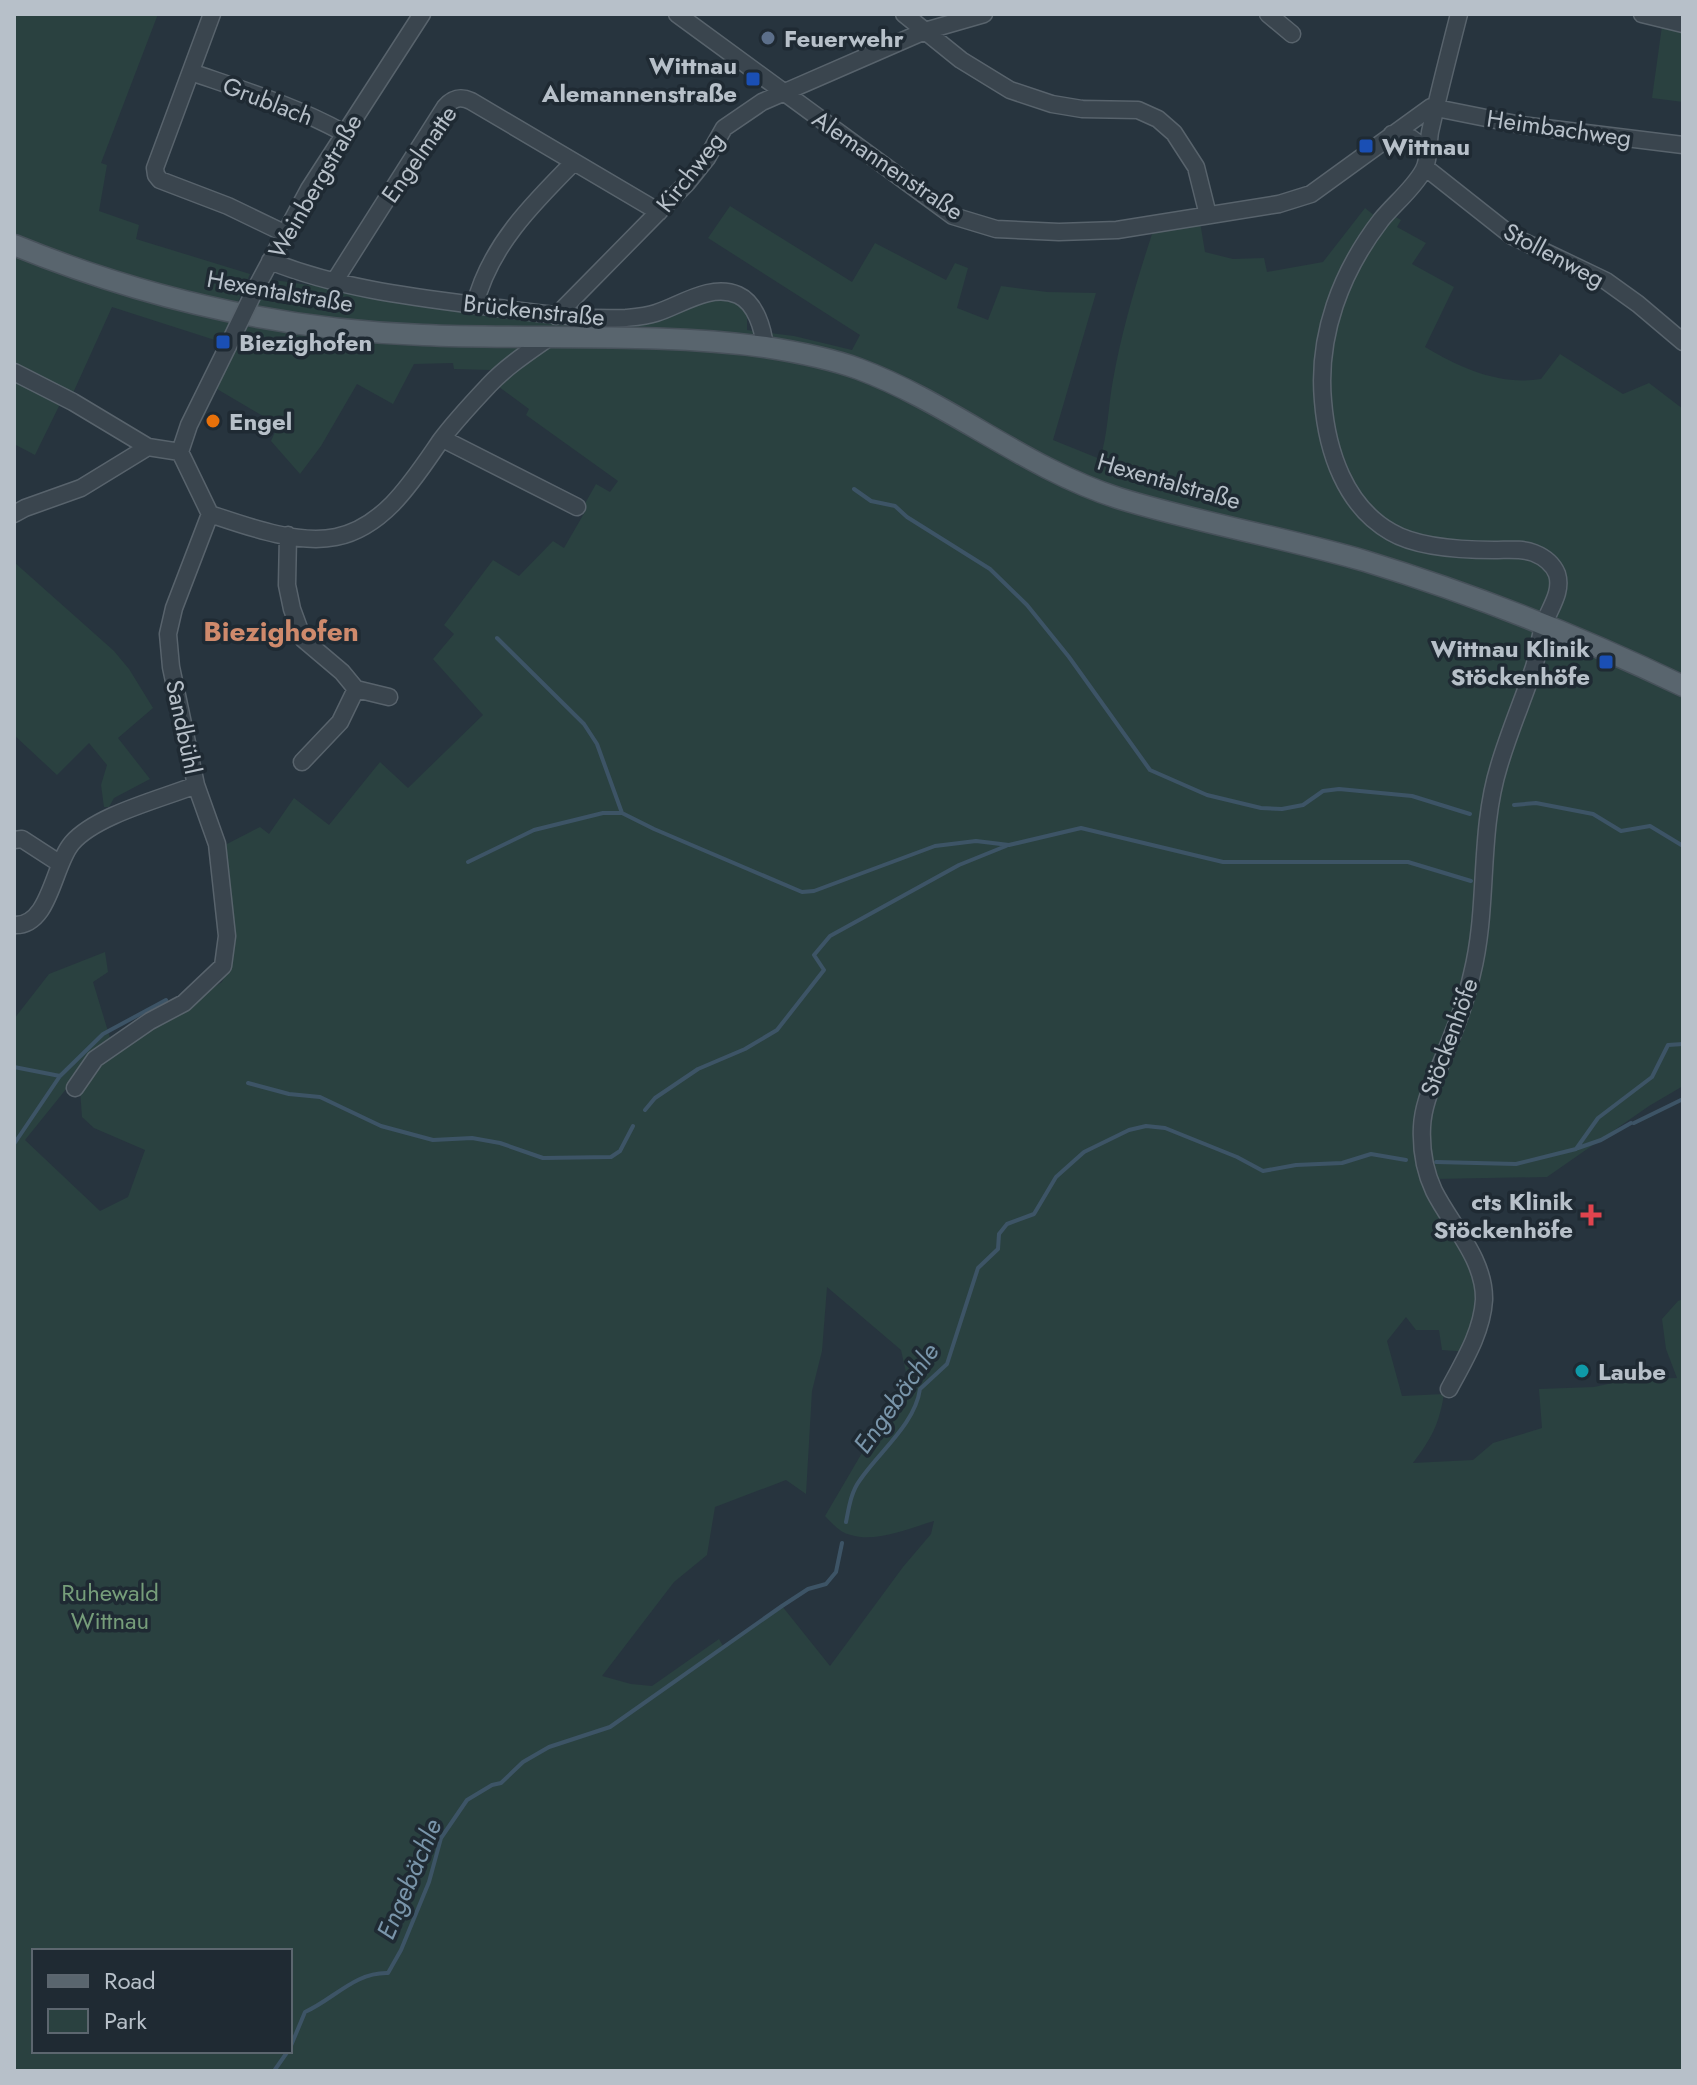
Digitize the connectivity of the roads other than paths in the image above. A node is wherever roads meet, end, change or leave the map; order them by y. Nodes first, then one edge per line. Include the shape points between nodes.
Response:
1 (212, 14) edge
2 (422, 14) edge
3 (677, 14) edge
4 (904, 14) edge
5 (984, 14) edge
6 (1268, 14) edge
7 (1459, 14) edge
8 (1642, 14) edge
9 (1683, 24) edge
10 (925, 31) junction
11 (1292, 34) dead end
12 (191, 72) junction
13 (784, 93) junction
14 (1436, 107) junction
15 (344, 133) junction
16 (1392, 134) junction
17 (1683, 145) edge
18 (1427, 150) junction
19 (574, 162) junction
20 (1426, 168) junction
21 (659, 212) junction
22 (1208, 215) junction
23 (284, 233) junction
24 (14, 245) edge
25 (270, 261) junction
26 (334, 282) junction
27 (475, 305) junction
28 (556, 316) junction
29 (547, 339) junction
30 (1683, 342) edge
31 (765, 347) junction
32 (14, 372) edge
33 (443, 439) junction
34 (148, 447) junction
35 (180, 452) junction
36 (577, 507) dead end
37 (14, 514) edge
38 (210, 514) junction
39 (288, 535) junction
40 (1543, 625) junction
41 (1683, 686) edge
42 (356, 689) junction
43 (389, 697) dead end
44 (302, 762) dead end
45 (196, 785) junction
46 (14, 840) edge
47 (59, 863) junction
48 (14, 925) edge
49 (75, 1088) dead end
50 (1449, 1389) dead end

1 - 12 street
2 - 15 street, Weinbergstraße
3 - 13 street, Alemannenstraße
4 - 10 street
5 - 10 street, Kirchweg
6 - 11 street
7 - 14 street
8 - 9 street
10 - 13 street, Kirchweg
10 - 22 street via 1010,90 1052,104 1138,110 1158,119 1196,167
12 - 15 street, Grublach via 279,102
12 - 23 street via 156,175
13 - 21 street, Kirchweg via 724,128 707,158
13 - 22 street, Alemannenstraße via 953,216 996,229 1117,230
14 - 16 street, Alemannenstraße
14 - 17 street, Heimbachweg via 1521,125
14 - 18 street
15 - 23 street, Weinbergstraße
16 - 18 street via 1411,138
16 - 22 street, Alemannenstraße via 1311,194
18 - 20 street
19 - 21 street, Engelmatte
19 - 26 street, Engelmatte via 471,101 451,102
19 - 27 street via 528,207 481,281
20 - 30 street, Stollenweg via 1512,236 1606,281
20 - 40 street, Stöckenhöfe via 1382,220 1338,294 1324,344 1322,385 1335,459 1358,503 1401,537 1463,548 1519,549 1551,563 1559,587
21 - 28 street, Kirchweg
23 - 25 street, Weinbergstraße
24 - 29 main road, Hexentalstraße via 192,303 262,319 368,332
25 - 26 street, Brückenstraße
25 - 35 street, Weinbergstraße, bridge
26 - 27 street, Brückenstraße
27 - 28 street, Brückenstraße
28 - 31 street, Brückenstraße via 632,317 721,291 739,295 752,308
29 - 31 main road, Hexentalstraße
29 - 33 street via 498,377
31 - 40 main road, Hexentalstraße via 859,369 1036,463 1117,498 1366,562
32 - 34 street
33 - 36 street
33 - 39 street via 395,502 371,523 334,538
34 - 35 street
34 - 37 street via 81,488
35 - 38 street
38 - 39 street
38 - 45 street, Sandbühl via 168,634
39 - 42 street via 287,585 303,639
40 - 41 main road, Hexentalstraße
40 - 50 street, Stöckenhöfe via 1490,802 1473,971 1424,1106 1422,1131 1431,1185 1483,1284 1480,1325
42 - 43 street
42 - 44 street via 340,722
45 - 47 street, Sandbühl via 95,823
45 - 49 street via 217,844 227,936 223,966 184,1003 95,1059
46 - 47 street via 22,839
47 - 48 street, Sandbühl via 42,910

